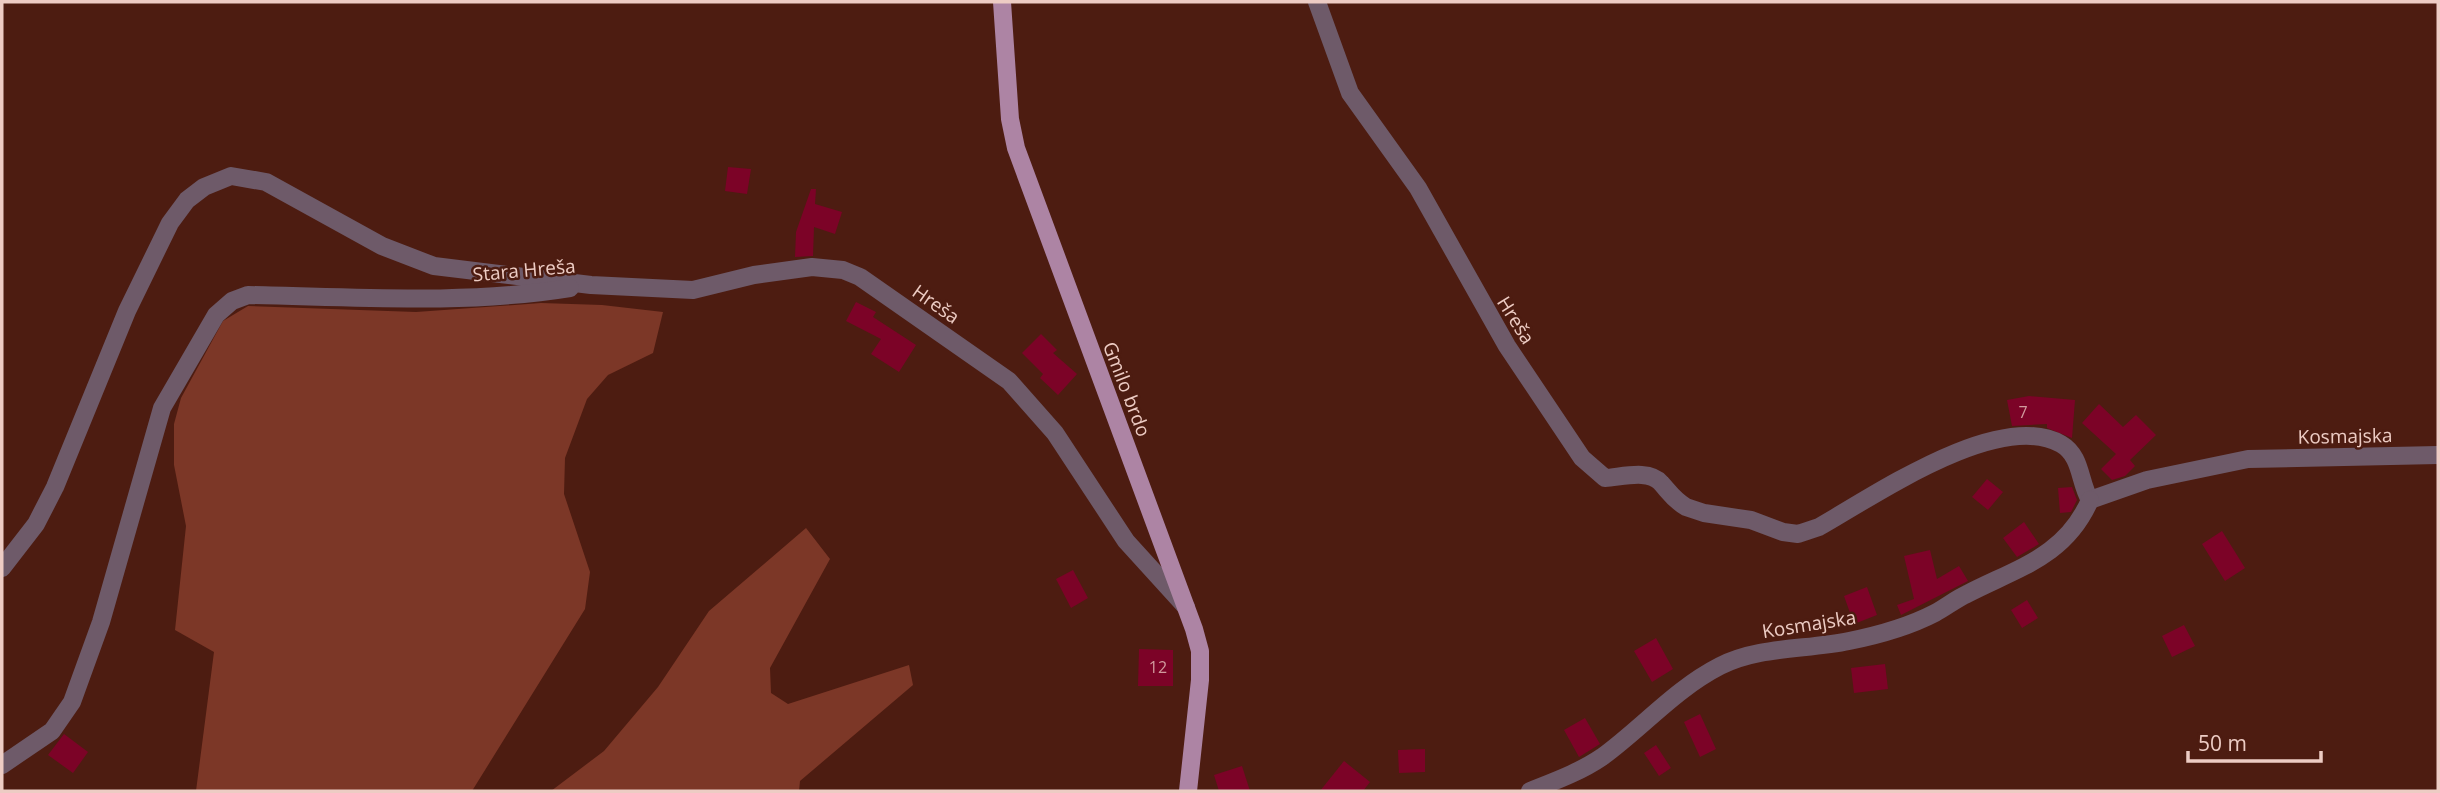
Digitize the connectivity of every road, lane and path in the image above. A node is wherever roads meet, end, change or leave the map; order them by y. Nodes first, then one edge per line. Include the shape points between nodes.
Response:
1 (1002, 2) edge
2 (1317, 2) edge
3 (591, 285) junction
4 (2438, 455) edge
5 (2090, 500) junction
6 (2, 568) edge
7 (1187, 607) junction
8 (2, 765) edge
9 (1188, 791) edge
10 (1530, 791) edge

1 - 7 main road, Gmilo brdo via 1016,148
2 - 5 street, Hreša via 1350,93 1418,188 1500,335 1582,458 1605,478 1648,475 1686,507 1798,534 1965,447 2017,437 2060,443 2073,454
3 - 6 street, Stara Hreša via 434,266 382,246 266,182 231,176 204,187 170,223 127,311 55,487 36,524
3 - 7 street, Hreša via 693,290 812,267 860,277 1009,381 1055,433 1126,541
3 - 8 street, Stara Hreša via 537,293 248,295 232,301 216,315 162,408 101,622 72,702 52,731
4 - 5 street, Kosmajska via 2248,459 2147,480
5 - 10 street, Kosmajska via 2082,518 2063,539 2020,572 1903,627 1848,641 1744,656 1721,665 1601,757
7 - 9 main road, Gmilo brdo via 1199,651 1200,680

